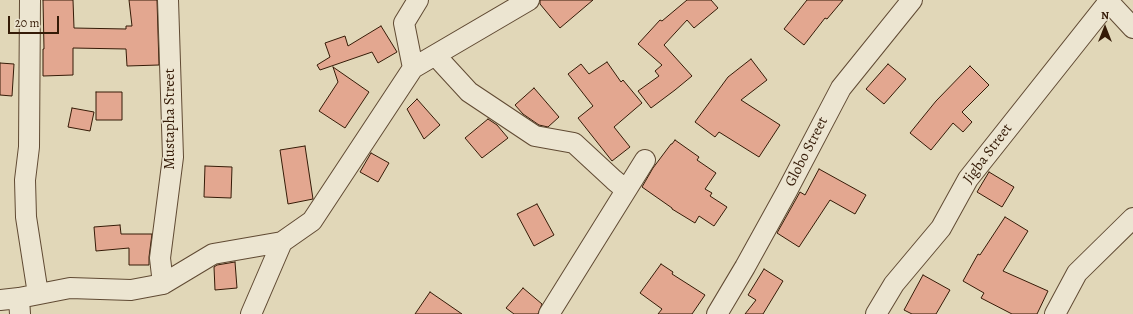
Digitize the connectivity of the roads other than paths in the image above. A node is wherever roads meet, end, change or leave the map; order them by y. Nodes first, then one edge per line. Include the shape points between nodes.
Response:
1 (30, 0) edge
2 (168, 0) edge
3 (418, 0) edge
4 (529, 0) edge
5 (912, 0) edge
6 (1108, 0) edge
7 (1133, 28) edge
8 (435, 55) junction
9 (413, 68) junction
10 (645, 160) dead end
11 (626, 190) junction
12 (1133, 218) edge
13 (282, 242) junction
14 (163, 284) junction
15 (19, 301) edge
16 (251, 314) edge
17 (549, 314) edge
18 (716, 314) edge
19 (876, 314) edge
20 (1054, 314) edge

1 - 15 street via 29,147
2 - 14 street, Mustapha Street via 173,157 160,258
3 - 9 street via 404,23
4 - 8 street
5 - 18 street, Globo Street via 841,88 745,267
6 - 7 street
6 - 19 street, Jigba Street via 968,179 941,228 894,284
8 - 9 street
8 - 11 street via 469,92 536,136 574,143
9 - 13 street via 312,221
10 - 11 street
11 - 17 street
12 - 20 street via 1077,273
13 - 14 street via 213,254
13 - 16 street
14 - 15 street via 131,290 70,288

